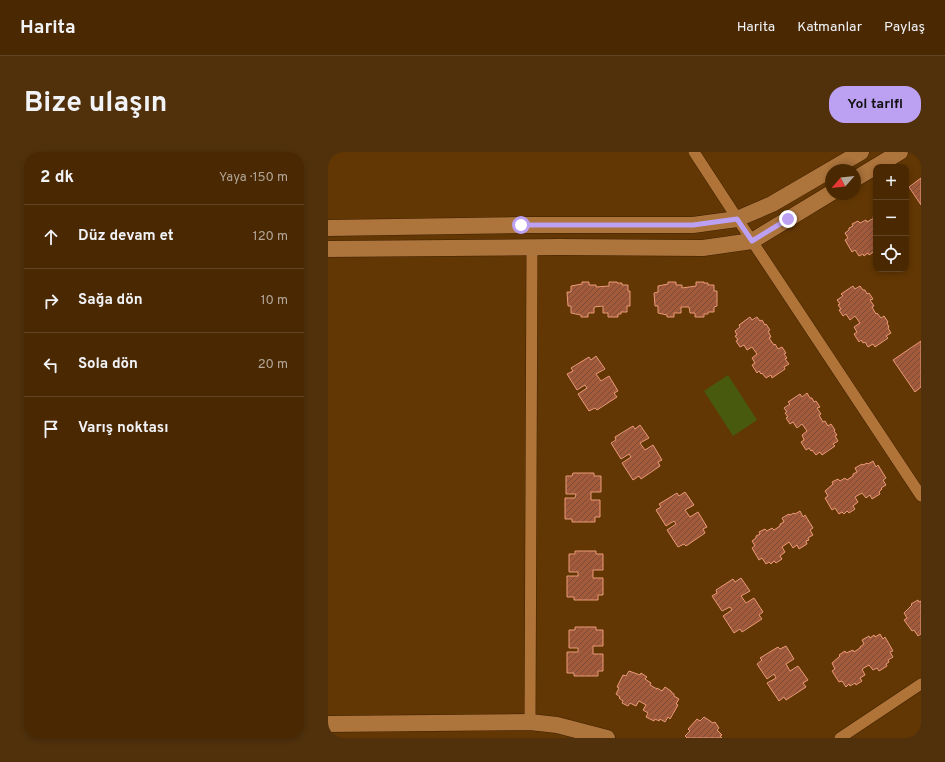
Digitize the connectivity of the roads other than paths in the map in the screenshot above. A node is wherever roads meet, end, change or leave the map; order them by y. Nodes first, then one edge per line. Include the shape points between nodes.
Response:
1 (694, 152) edge
2 (861, 152) edge
3 (900, 152) edge
4 (861, 175) edge
5 (825, 197) edge
6 (737, 219) junction
7 (328, 228) edge
8 (752, 241) junction
9 (532, 247) junction
10 (328, 249) edge
11 (921, 496) edge
12 (921, 684) edge
13 (530, 722) junction
14 (328, 724) edge
15 (607, 738) edge
16 (840, 738) edge

1 - 6 street
2 - 6 main road via 772,204
3 - 4 main road
5 - 8 main road
6 - 7 main road via 693,225
6 - 8 street
8 - 9 main road via 703,248
8 - 11 street
9 - 10 main road
9 - 13 street
12 - 16 street
13 - 14 main road
13 - 15 main road via 557,725

